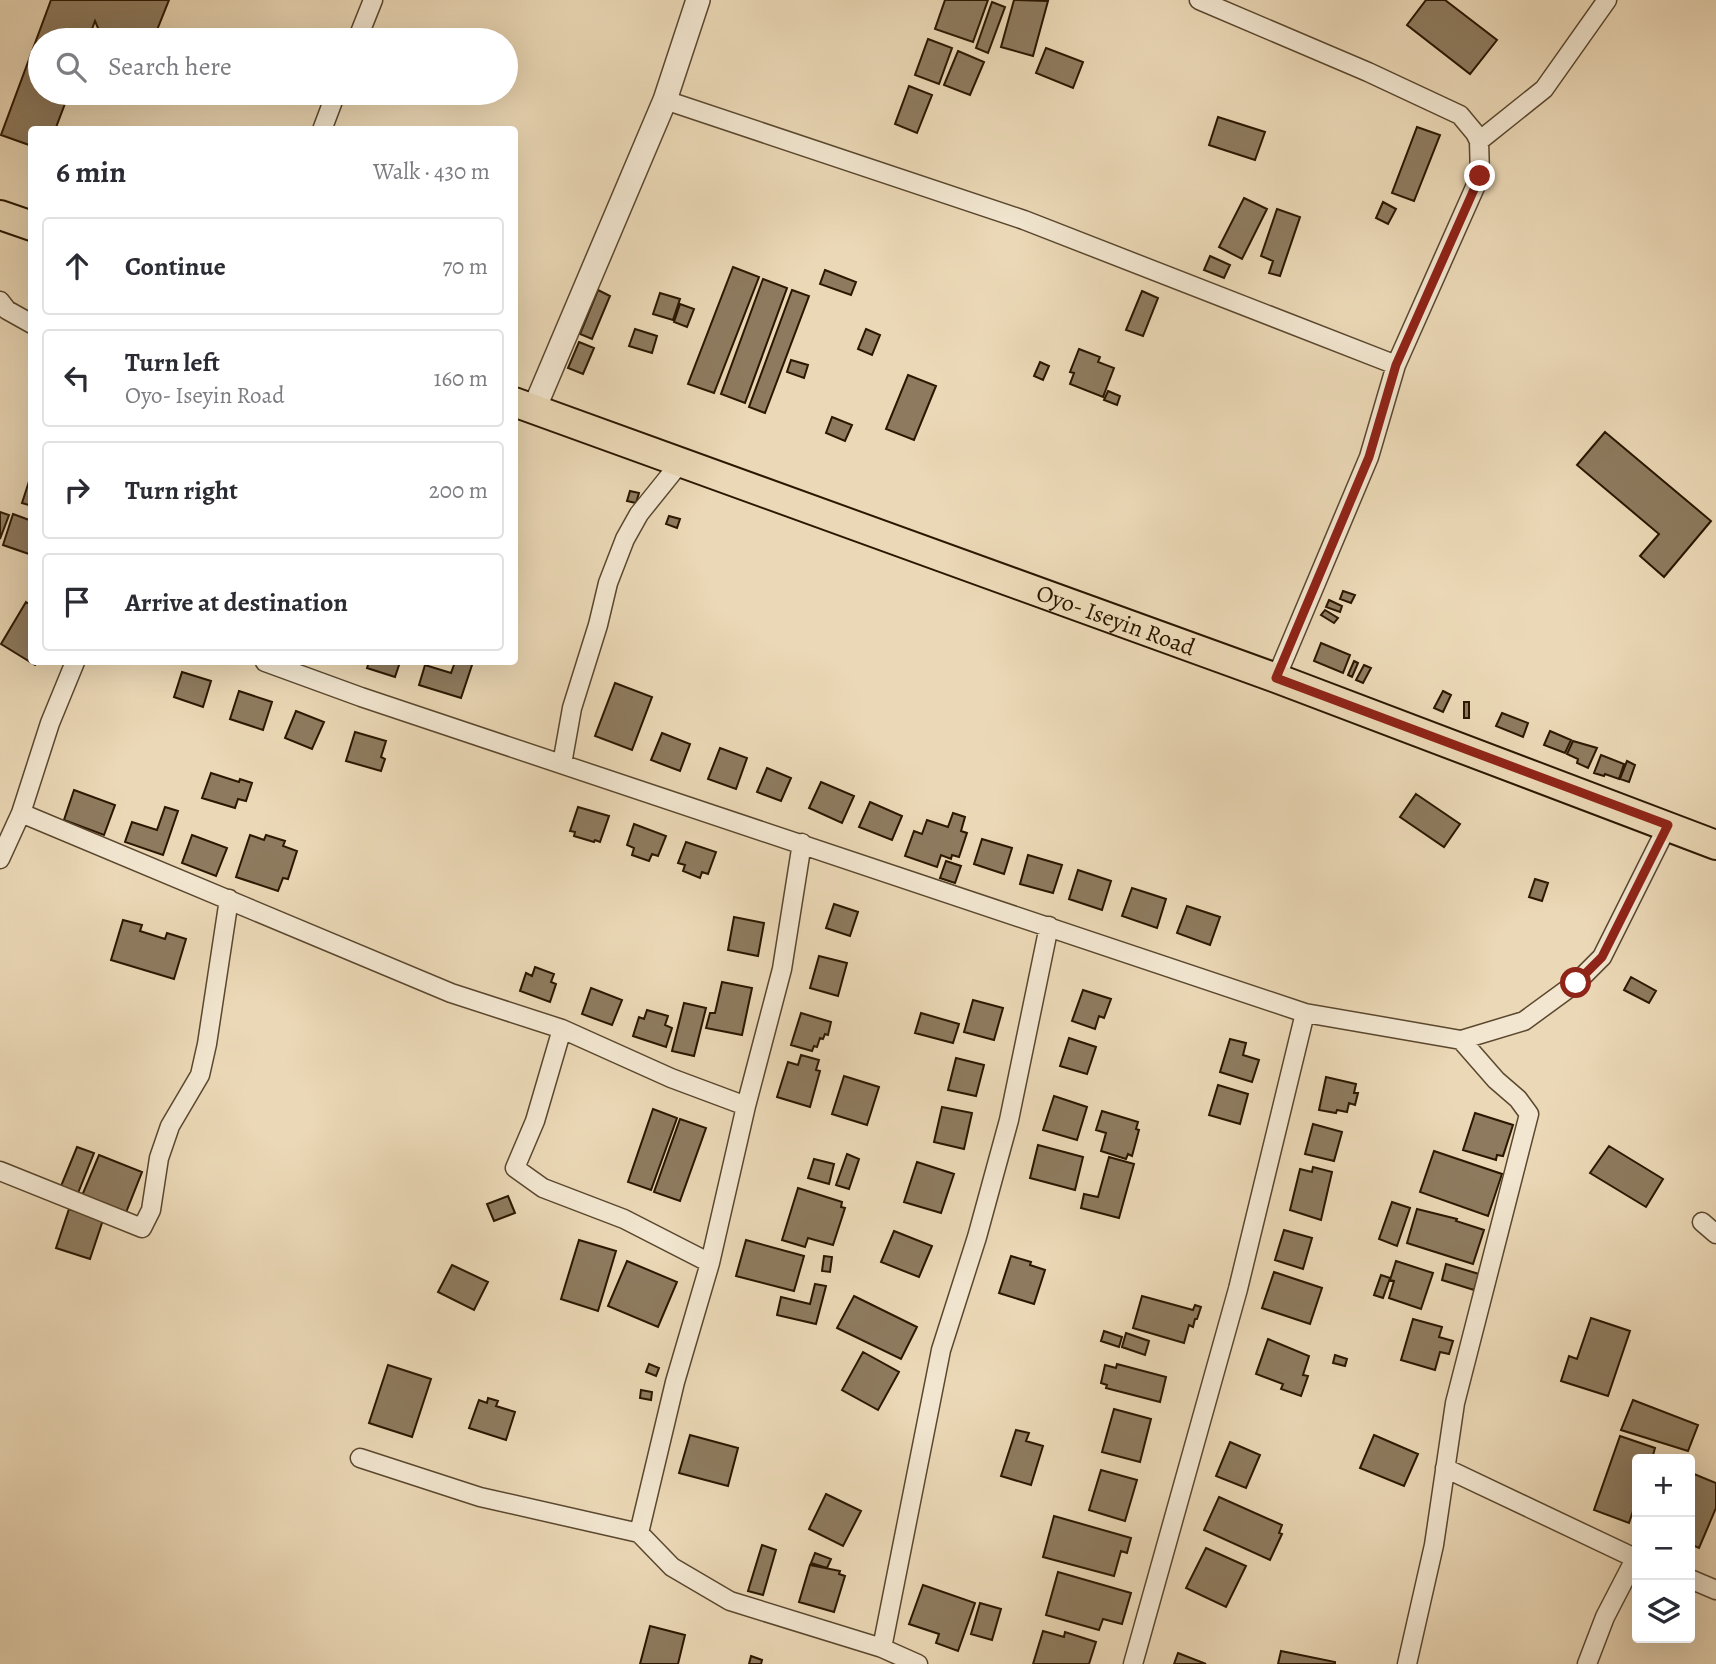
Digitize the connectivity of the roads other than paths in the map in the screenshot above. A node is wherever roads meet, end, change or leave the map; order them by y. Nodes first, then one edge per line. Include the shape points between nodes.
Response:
1 (373, 0) edge
2 (698, 0) edge
3 (1199, 0) edge
4 (1607, 0) edge
5 (362, 28) edge
6 (665, 100) junction
7 (331, 105) edge
8 (324, 126) edge
9 (1479, 141) junction
10 (0, 215) edge
11 (28, 225) edge
12 (0, 301) edge
13 (28, 322) edge
14 (1396, 365) junction
15 (524, 405) edge
16 (680, 463) junction
17 (74, 665) edge
18 (273, 665) edge
19 (1276, 678) junction
20 (562, 764) junction
21 (21, 813) junction
22 (1668, 825) junction
23 (802, 843) junction
24 (1716, 845) edge
25 (0, 859) edge
26 (229, 899) junction
27 (1049, 926) junction
28 (1305, 1013) junction
29 (562, 1029) junction
30 (1461, 1040) junction
31 (746, 1106) junction
32 (0, 1171) edge
33 (710, 1263) junction
34 (360, 1458) dead end
35 (1445, 1468) junction
36 (639, 1533) junction
37 (1632, 1557) edge
38 (1632, 1566) edge
39 (1692, 1580) edge
40 (1716, 1590) edge
41 (882, 1647) junction
42 (918, 1664) edge
43 (1133, 1664) edge
44 (1407, 1664) edge
45 (1587, 1664) edge

1 - 5 street
2 - 6 street
3 - 9 street via 1460,115
4 - 9 street via 1544,89
6 - 14 street via 1024,220
6 - 15 street
7 - 8 street
9 - 14 street via 1480,176
10 - 11 main road
12 - 13 street
14 - 19 street via 1369,457
15 - 16 main road, Oyo- Iseyin Road
16 - 19 main road, Oyo- Iseyin Road
16 - 20 street via 625,538 572,708
17 - 21 street
18 - 20 street
19 - 22 main road, Oyo- Iseyin Road
20 - 23 street
21 - 25 street
21 - 26 street
22 - 24 main road, Oyo- Iseyin Road
22 - 30 street via 1602,957 1589,972 1524,1021
23 - 27 street
23 - 31 street via 782,969
26 - 29 street via 451,993
26 - 32 street via 200,1075 170,1126 159,1158 151,1210 142,1228
27 - 28 street
27 - 41 street via 1009,1120 941,1350
28 - 30 street
28 - 43 street via 1238,1289
29 - 31 street
29 - 33 street via 535,1121 515,1168 543,1188 624,1219
30 - 35 street via 1529,1114 1455,1403
31 - 33 street
33 - 36 street via 675,1382
34 - 36 street via 480,1497
35 - 37 street
35 - 44 street via 1434,1545
36 - 41 street via 672,1567 730,1601
38 - 45 street
39 - 40 street
41 - 42 street

